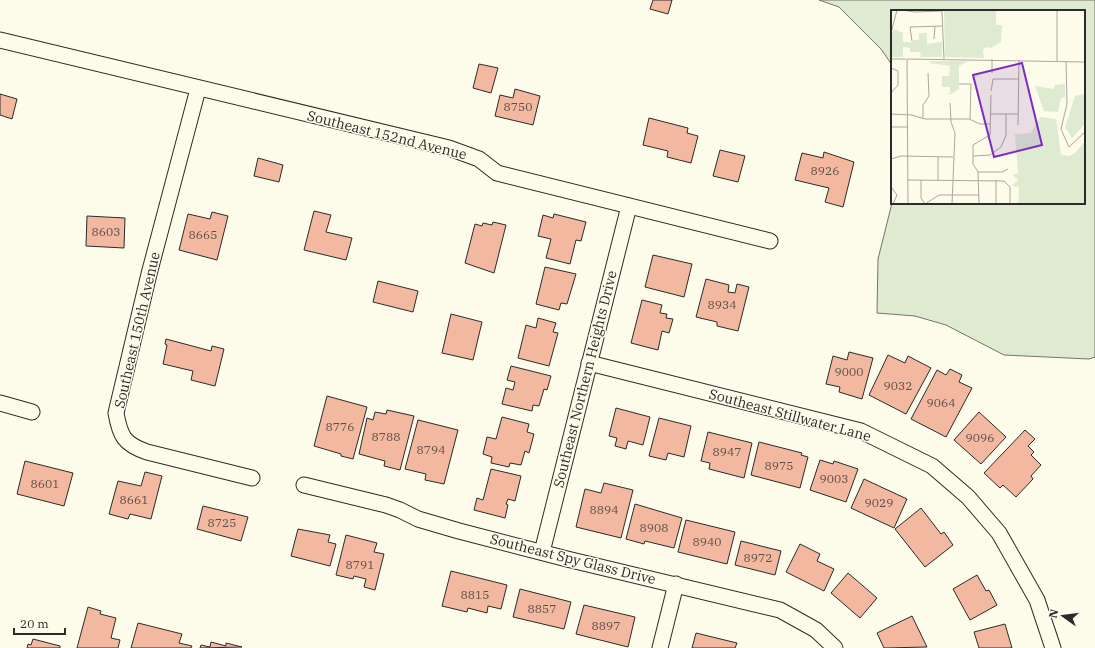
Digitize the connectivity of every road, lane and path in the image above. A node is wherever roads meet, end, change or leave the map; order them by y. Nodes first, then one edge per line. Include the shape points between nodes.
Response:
1 (0, 40) edge
2 (198, 89) junction
3 (629, 206) junction
4 (770, 241) dead end
5 (589, 363) junction
6 (0, 403) edge
7 (32, 412) dead end
8 (252, 478) dead end
9 (304, 485) dead end
10 (542, 552) junction
11 (676, 584) junction
12 (660, 648) edge
13 (835, 648) edge
14 (1053, 648) edge

1 - 2 street, Southeast 152nd Avenue
2 - 3 street, Southeast 152nd Avenue via 449,148 479,159 497,173
2 - 8 street, Southeast 150th Avenue via 116,412 119,430 133,447
3 - 4 street, Southeast 152nd Avenue
3 - 5 street, Southeast Northern Heights Drive
5 - 10 street, Southeast Northern Heights Drive
5 - 14 street, Southeast Stillwater Lane via 861,431 932,466 968,497 999,533 1037,600
6 - 7 street
9 - 10 street, Southeast Spy Glass Drive via 386,505 431,523
10 - 11 street, Southeast Spy Glass Drive
11 - 12 street
11 - 13 street, Southeast Spy Glass Drive via 780,610 816,630

